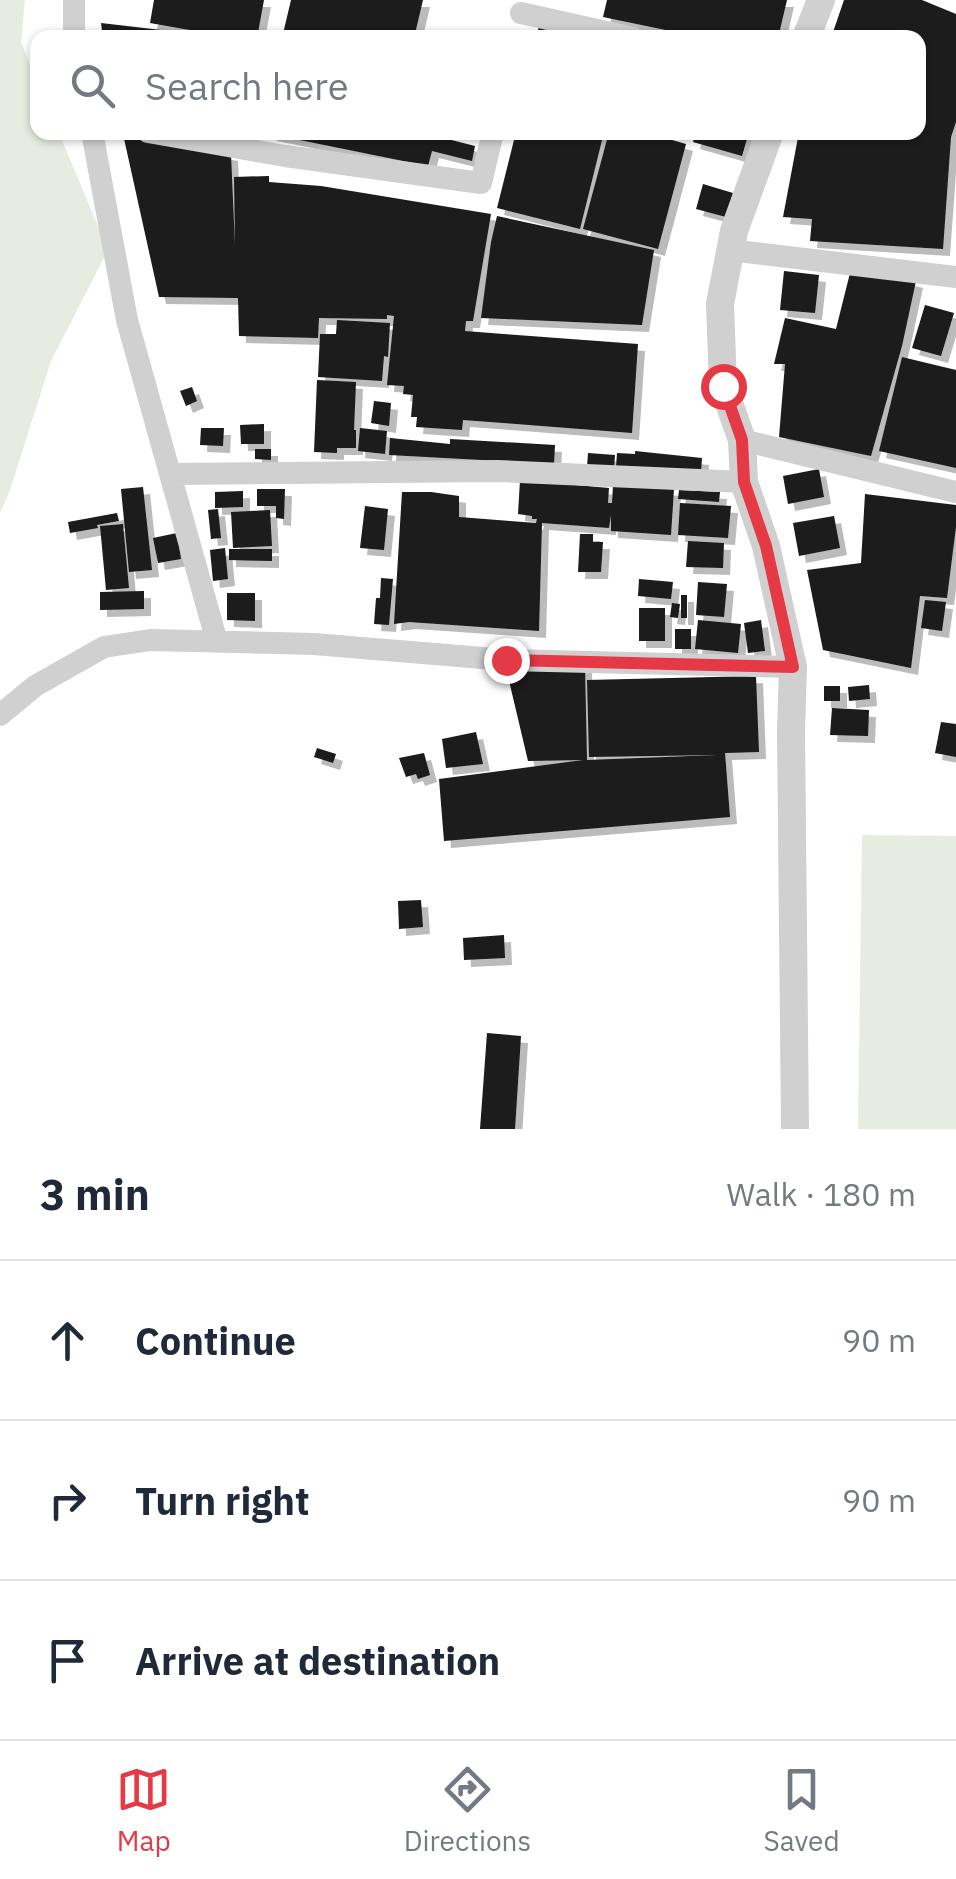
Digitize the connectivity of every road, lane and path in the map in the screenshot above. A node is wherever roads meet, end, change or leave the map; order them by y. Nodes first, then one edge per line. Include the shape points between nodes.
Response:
1 (74, 0) edge
2 (821, 0) edge
3 (522, 7) edge
4 (74, 30) edge
5 (604, 30) edge
6 (809, 30) edge
7 (93, 140) edge
8 (194, 140) edge
9 (491, 140) edge
10 (767, 140) edge
11 (730, 250) junction
12 (956, 277) edge
13 (742, 440) junction
14 (170, 474) junction
15 (744, 482) junction
16 (956, 492) edge
17 (217, 642) junction
18 (793, 667) junction
19 (0, 714) edge
20 (795, 1129) edge

1 - 4 street
2 - 6 street
3 - 5 street
7 - 14 street via 127,320
8 - 9 street via 480,184
10 - 11 street
11 - 12 street
11 - 13 street via 720,304 723,386
13 - 15 street
13 - 16 street
14 - 15 street via 497,471
14 - 17 street
15 - 18 street
17 - 18 street via 506,660
17 - 19 street via 104,647
18 - 20 street

